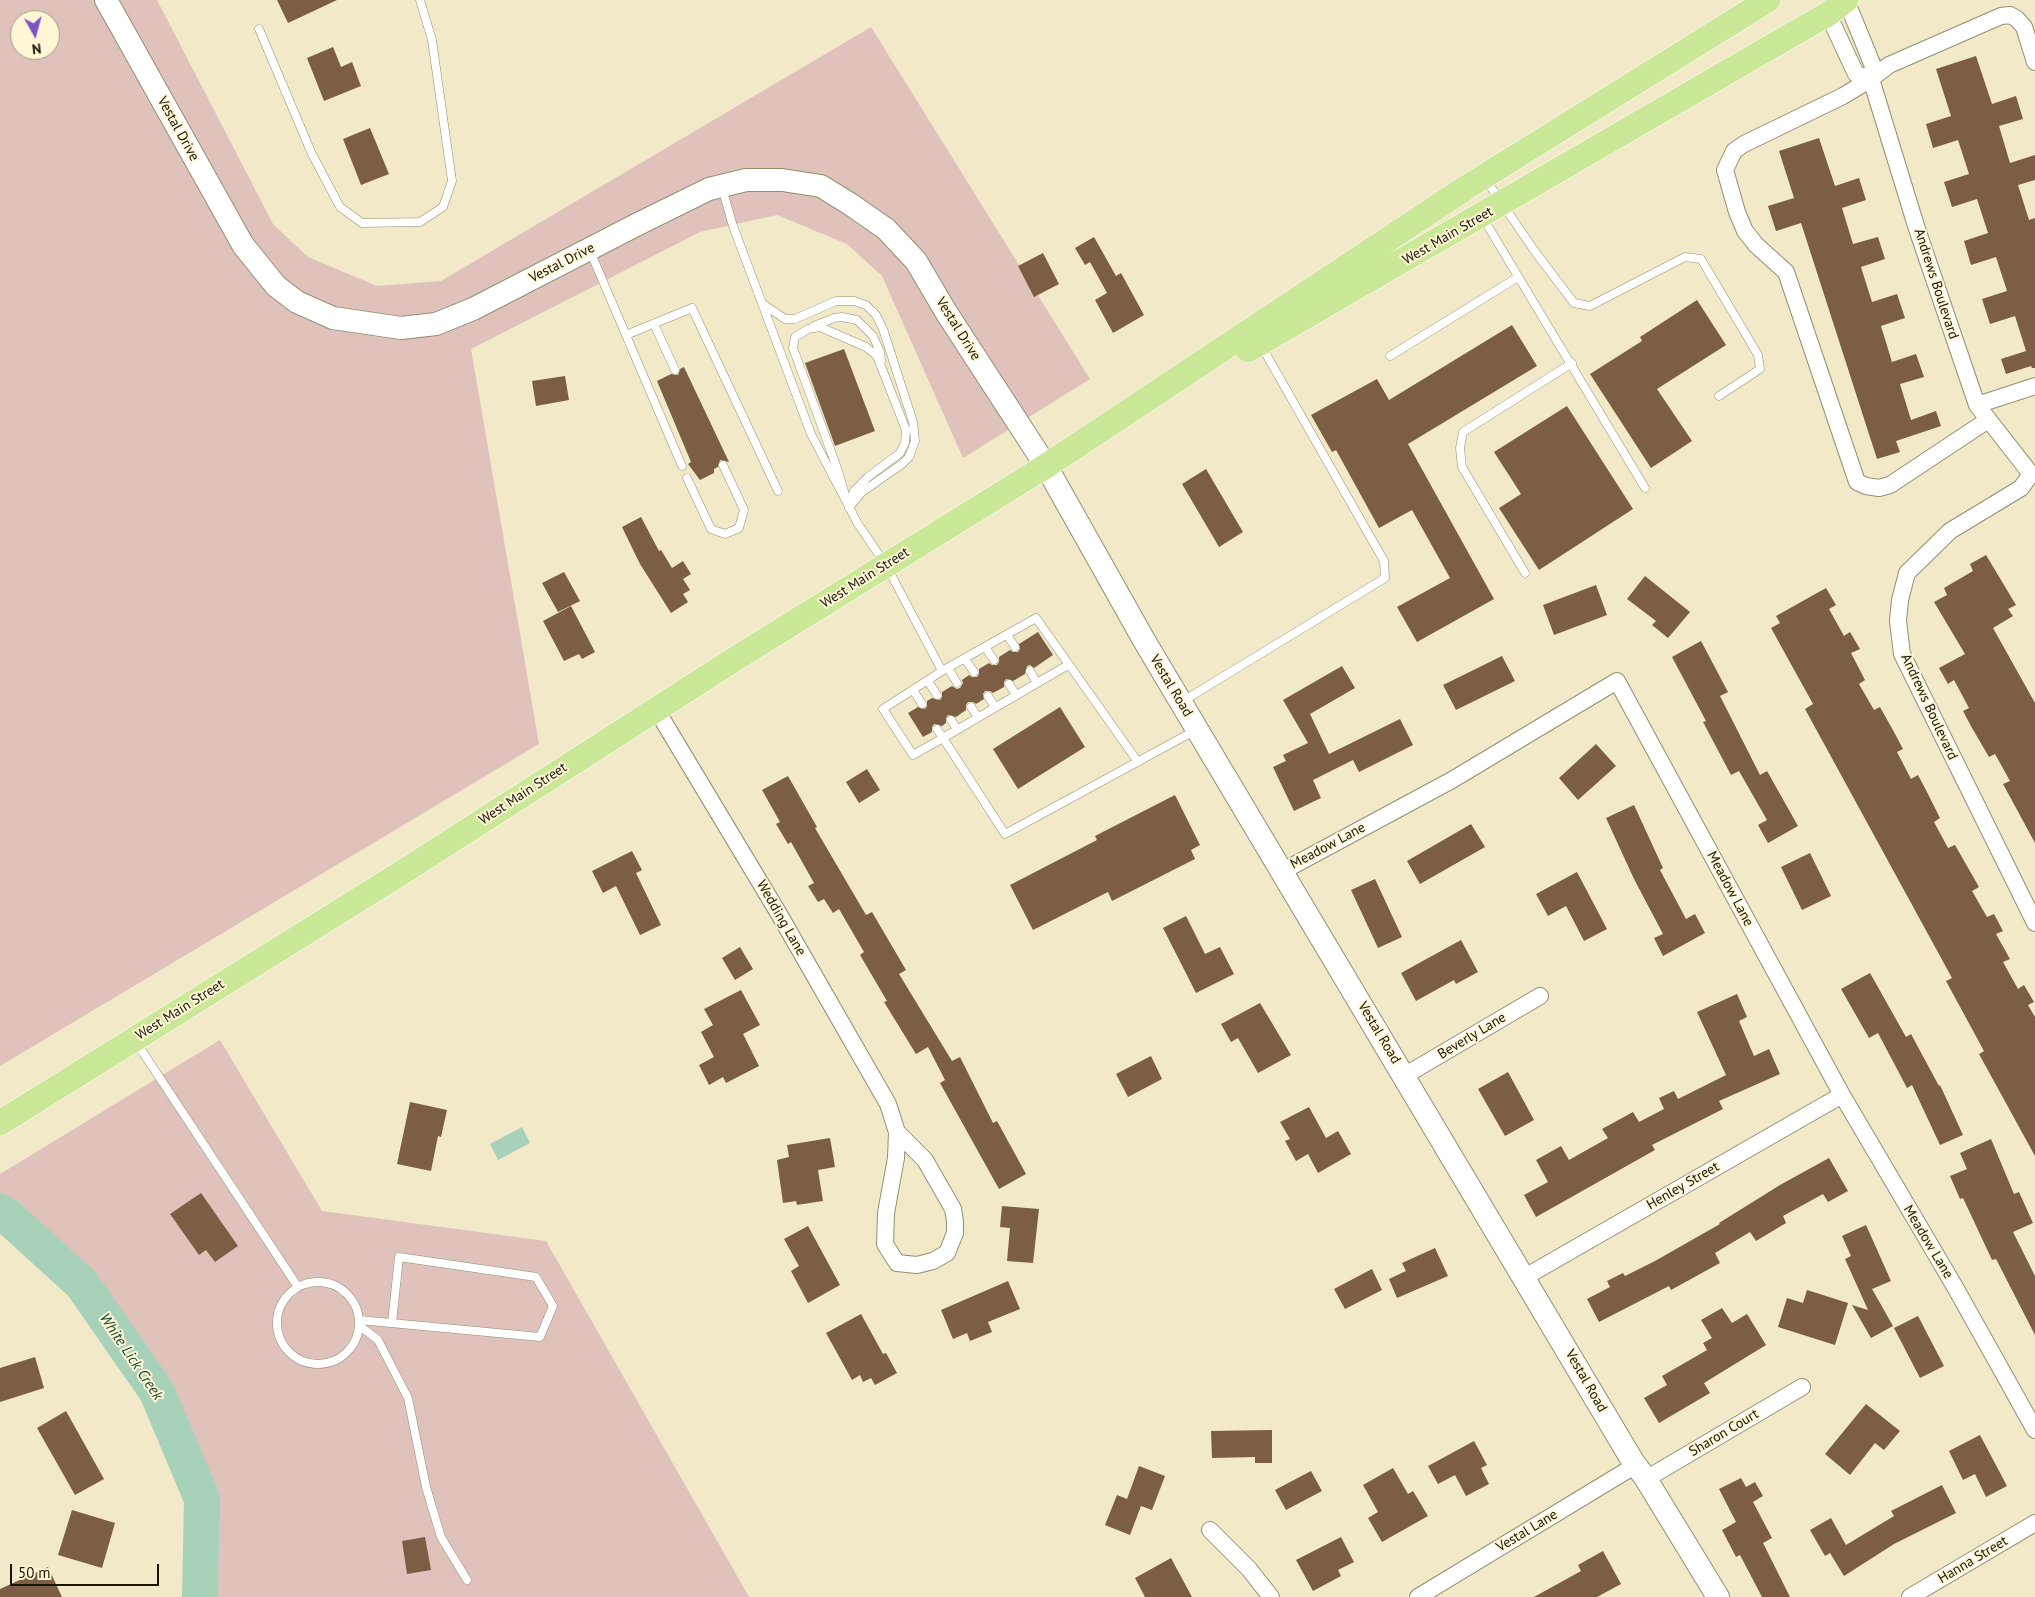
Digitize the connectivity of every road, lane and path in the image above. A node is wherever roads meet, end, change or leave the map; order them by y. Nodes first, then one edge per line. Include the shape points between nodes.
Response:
1 (106, 0) edge
2 (420, 0) edge
3 (1768, 0) edge
4 (1840, 5) edge
5 (259, 29) dead end
6 (2035, 62) edge
7 (1870, 79) junction
8 (1484, 176) junction
9 (721, 186) junction
10 (1492, 210) junction
11 (589, 249) junction
12 (1518, 276) junction
13 (762, 304) junction
14 (654, 324) junction
15 (808, 329) junction
16 (626, 335) junction
17 (1260, 344) junction
18 (1390, 356) dead end
19 (1572, 363) junction
20 (675, 370) dead end
21 (882, 370) junction
22 (2035, 386) edge
23 (1719, 396) dead end
24 (1977, 405) junction
25 (1988, 420) junction
26 (723, 465) dead end
27 (682, 466) dead end
28 (1046, 466) junction
29 (2033, 474) edge
30 (687, 478) dead end
31 (1645, 488) dead end
32 (778, 491) dead end
33 (849, 508) junction
34 (886, 565) junction
35 (1525, 573) dead end
36 (1007, 635) junction
37 (985, 647) junction
38 (1015, 647) dead end
39 (965, 659) junction
40 (994, 660) dead end
41 (1068, 665) junction
42 (945, 670) junction
43 (1030, 671) dead end
44 (974, 672) dead end
45 (928, 680) junction
46 (957, 683) dead end
47 (1037, 683) junction
48 (1009, 684) dead end
49 (913, 690) junction
50 (937, 695) dead end
51 (1016, 695) junction
52 (988, 696) dead end
53 (1181, 702) junction
54 (922, 704) dead end
55 (972, 707) dead end
56 (995, 707) junction
57 (656, 709) junction
58 (978, 717) junction
59 (951, 720) dead end
60 (937, 729) dead end
61 (957, 729) junction
62 (1197, 730) junction
63 (943, 738) junction
64 (1138, 762) junction
65 (1282, 871) junction
66 (2035, 923) edge
67 (1540, 996) dead end
68 (133, 1039) junction
69 (1404, 1076) junction
70 (1842, 1095) junction
71 (0, 1123) edge
72 (897, 1132) junction
73 (1525, 1278) junction
74 (298, 1288) junction
75 (359, 1323) junction
76 (392, 1323) junction
77 (1802, 1387) dead end
78 (2035, 1430) edge
79 (1641, 1472) junction
80 (2035, 1523) edge
81 (1210, 1530) dead end
82 (467, 1580) dead end
83 (1271, 1597) edge
84 (1418, 1597) edge
85 (1718, 1597) edge
86 (1910, 1597) edge

1 - 11 street, Vestal Drive via 243,245 276,286 297,302 333,318 367,324 401,328 436,324 473,309
2 - 5 lane via 432,40 452,182 443,207 420,222 362,223 340,207 312,154
3 - 8 main road, West Main Street
4 - 7 street, Andrews Boulevard via 1873,66
4 - 7 street via 1856,74
4 - 10 main road, West Main Street
6 - 7 street via 2024,27 2010,15 1888,65
7 - 24 street, Andrews Boulevard
7 - 25 street via 1734,151 1725,170 1737,212 1745,231 1756,245 1786,272 1857,482 1879,488 1890,485
8 - 10 lane
8 - 28 main road, West Main Street
9 - 11 street, Vestal Drive
9 - 13 lane
9 - 28 street, Vestal Drive via 746,180 782,180 821,186 886,229 916,261
10 - 12 lane
10 - 17 main road, West Main Street
10 - 23 lane via 1536,254 1574,303 1590,306 1685,257 1702,259 1758,355 1760,369
11 - 16 lane
12 - 18 lane
12 - 19 lane
13 - 33 lane via 811,434
13 - 33 lane via 785,319 795,319 836,301 854,301 866,305 883,329 913,422 915,441 909,457 862,492
14 - 16 lane
14 - 20 lane
14 - 32 lane via 692,308
15 - 21 lane via 820,327 866,347 877,356
15 - 21 lane via 834,318 857,320 873,336 880,352
15 - 33 lane via 795,337 793,348
16 - 27 lane
17 - 28 main road, West Main Street
17 - 53 lane via 1384,561 1385,578
19 - 31 lane
19 - 35 lane via 1462,432 1462,467
21 - 33 lane via 906,430 905,443 900,453 854,491
22 - 24 street
24 - 25 street, Andrews Boulevard
25 - 29 street, Andrews Boulevard
26 - 30 lane via 744,510 740,528 725,534 711,529
28 - 34 main road, West Main Street
28 - 53 street, Vestal Road
29 - 66 street, Andrews Boulevard via 2021,488 1950,531 1908,573 1898,621 1902,654
33 - 34 lane
34 - 42 lane
34 - 57 main road, West Main Street
36 - 37 lane
36 - 38 lane
36 - 41 lane via 1036,618
37 - 39 lane
37 - 40 lane
39 - 42 lane
39 - 44 lane
41 - 47 lane
41 - 64 lane
42 - 45 lane
42 - 46 lane
43 - 47 lane
45 - 49 lane
45 - 50 lane
47 - 51 lane
48 - 51 lane
49 - 54 lane
49 - 63 lane via 883,709 913,754
51 - 56 lane
52 - 56 lane
53 - 62 street, Vestal Road
55 - 58 lane
56 - 58 lane
57 - 68 main road, West Main Street via 398,875
57 - 72 street, Wedding Lane via 888,1104
58 - 61 lane
59 - 61 lane
60 - 63 lane
61 - 63 lane
62 - 64 lane
62 - 65 street, Vestal Road
63 - 64 lane via 1005,834
65 - 69 street, Vestal Road
65 - 70 street, Meadow Lane via 1452,780 1617,681
67 - 69 street, Beverly Lane
68 - 71 main road, West Main Street
68 - 74 lane
69 - 73 street, Vestal Road
70 - 73 street, Henley Street
70 - 78 street, Meadow Lane
72 - 72 street, Wedding Lane via 885,1244 897,1263 917,1265 946,1253 955,1233 955,1221 953,1209 925,1160
73 - 79 street, Vestal Road
74 - 75 lane via 316,1282 343,1290 352,1300
74 - 75 lane via 282,1302 276,1329 280,1342 299,1361 312,1365 338,1360 356,1340
75 - 76 lane
75 - 82 lane via 378,1340 408,1398 426,1487 441,1537
76 - 76 lane via 540,1337 553,1306 536,1277 399,1257
77 - 79 street, Sharon Court
79 - 84 street, Vestal Lane
79 - 85 street, Vestal Road
80 - 86 street, Hanna Street
81 - 83 street

